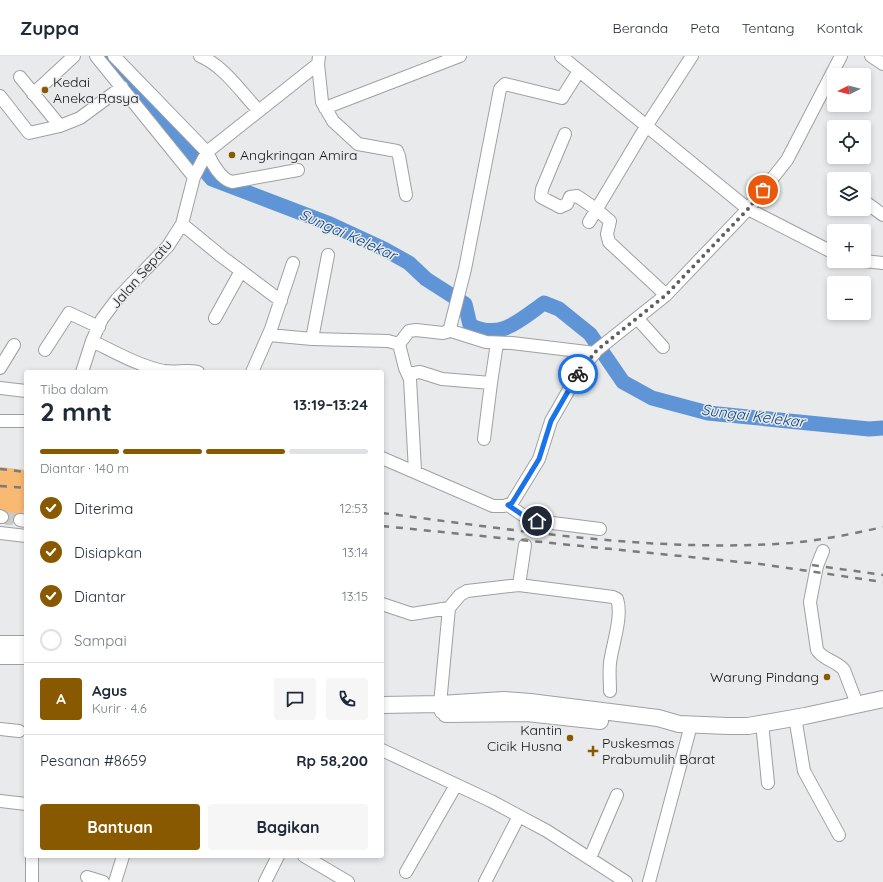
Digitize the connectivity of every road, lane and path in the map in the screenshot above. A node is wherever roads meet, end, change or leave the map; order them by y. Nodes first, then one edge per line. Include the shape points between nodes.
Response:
1 (74, 56) edge
2 (96, 56) edge
3 (114, 56) edge
4 (200, 56) edge
5 (460, 56) edge
6 (561, 56) edge
7 (692, 56) edge
8 (841, 56) edge
9 (871, 56) edge
10 (318, 60) edge
11 (883, 64) edge
12 (579, 71) junction
13 (20, 77) dead end
14 (122, 87) junction
15 (33, 94) junction
16 (0, 96) edge
17 (325, 108) junction
18 (258, 110) junction
19 (647, 125) junction
20 (60, 126) junction
21 (566, 134) dead end
22 (206, 153) junction
23 (298, 170) dead end
24 (194, 176) junction
25 (406, 195) dead end
26 (871, 206) edge
27 (596, 209) junction
28 (748, 209) junction
29 (883, 215) edge
30 (589, 222) dead end
31 (182, 224) junction
32 (827, 249) edge
33 (328, 255) dead end
34 (293, 262) dead end
35 (871, 262) edge
36 (883, 263) edge
37 (240, 271) junction
38 (666, 295) junction
39 (281, 300) junction
40 (215, 318) dead end
41 (637, 318) junction
42 (99, 327) junction
43 (448, 330) junction
44 (269, 335) junction
45 (312, 339) junction
46 (92, 340) junction
47 (497, 343) junction
48 (399, 344) junction
49 (14, 345) dead end
50 (663, 347) dead end
51 (599, 349) junction
52 (45, 350) dead end
53 (0, 368) edge
54 (83, 370) edge
55 (159, 370) edge
56 (253, 370) edge
57 (408, 374) junction
58 (491, 383) junction
59 (0, 388) edge
60 (24, 391) edge
61 (0, 421) edge
62 (24, 421) edge
63 (484, 439) dead end
64 (384, 459) edge
65 (415, 471) junction
66 (508, 505) junction
67 (600, 529) dead end
68 (0, 533) edge
69 (24, 536) edge
70 (525, 545) dead end
71 (823, 551) dead end
72 (519, 585) junction
73 (384, 605) edge
74 (449, 608) junction
75 (0, 644) edge
76 (24, 644) edge
77 (0, 656) edge
78 (24, 656) edge
79 (610, 691) dead end
80 (883, 699) edge
81 (857, 704) junction
82 (384, 705) edge
83 (441, 709) junction
84 (384, 714) edge
85 (796, 718) junction
86 (762, 723) junction
87 (685, 725) junction
88 (0, 729) edge
89 (19, 730) dead end
90 (384, 751) edge
91 (768, 783) dead end
92 (456, 785) junction
93 (617, 795) dead end
94 (0, 801) edge
95 (24, 804) edge
96 (519, 816) junction
97 (839, 835) dead end
98 (32, 858) edge
99 (122, 858) edge
100 (277, 858) edge
101 (307, 858) edge
102 (590, 858) junction
103 (406, 872) dead end
104 (87, 877) dead end
105 (32, 882) edge
106 (103, 882) edge
107 (115, 882) edge
108 (265, 882) edge
109 (348, 882) edge
110 (485, 882) edge
111 (626, 882) edge
112 (650, 882) edge

1 - 15 street
2 - 14 street
3 - 22 street
4 - 18 street via 210,60 225,73
5 - 17 street
6 - 12 street
7 - 19 street
8 - 28 street via 787,160
9 - 11 street
10 - 17 street
10 - 18 street
12 - 19 street
12 - 43 street via 565,96 560,99 505,84 500,90 466,269
13 - 15 street
14 - 20 street via 80,118
14 - 24 street
15 - 20 street
16 - 20 street via 29,133
17 - 25 street via 333,122 358,144 397,152 400,156
18 - 22 street
19 - 27 street
19 - 28 street
21 - 27 street via 541,196 560,207 567,204 570,197 577,196
22 - 23 street via 223,178 232,182
22 - 24 street, Jalan Sepatu
24 - 31 street, Jalan Sepatu
26 - 29 street
27 - 30 street
27 - 38 street via 610,221 607,234 609,242
28 - 32 street
28 - 38 street
31 - 37 street
31 - 42 street, Jalan Sepatu via 168,246 118,299 102,319
33 - 45 street
34 - 39 street
35 - 36 street
37 - 39 street
37 - 40 street
38 - 41 street
39 - 44 street
41 - 50 street
41 - 51 street
42 - 46 street, Jalan Sepatu
42 - 52 street via 68,313
43 - 47 street
43 - 48 street via 443,333 409,331
44 - 45 street
44 - 56 street
45 - 48 street via 388,341
46 - 54 street, Jalan Sepatu
46 - 55 street via 120,355
47 - 51 street
47 - 58 street
48 - 57 street
49 - 53 street
51 - 66 street via 578,374 563,398 551,421 539,459 512,503
57 - 58 street via 420,372 442,379
57 - 65 street
58 - 63 street
59 - 60 street
61 - 62 street
64 - 65 street
65 - 66 street via 493,506
66 - 67 street via 527,518 537,521
68 - 69 street
70 - 72 street
71 - 81 street via 817,566 810,602 817,650 821,656 844,670
72 - 74 street via 467,591
72 - 79 street via 617,599 619,603 616,629 609,665
73 - 74 street via 412,614
74 - 83 street
75 - 76 main road
77 - 78 main road
80 - 81 main road
81 - 85 main road
82 - 83 main road
83 - 84 main road
83 - 87 main road via 504,700 658,718
85 - 86 main road
85 - 97 street via 804,771
86 - 87 main road via 748,726
86 - 91 street
87 - 112 street
88 - 89 street
90 - 92 street
92 - 96 street
92 - 103 street
93 - 102 street
94 - 95 street
96 - 102 street
96 - 110 street
98 - 105 street
99 - 107 street
100 - 108 street
101 - 109 street
102 - 111 street
104 - 106 street

